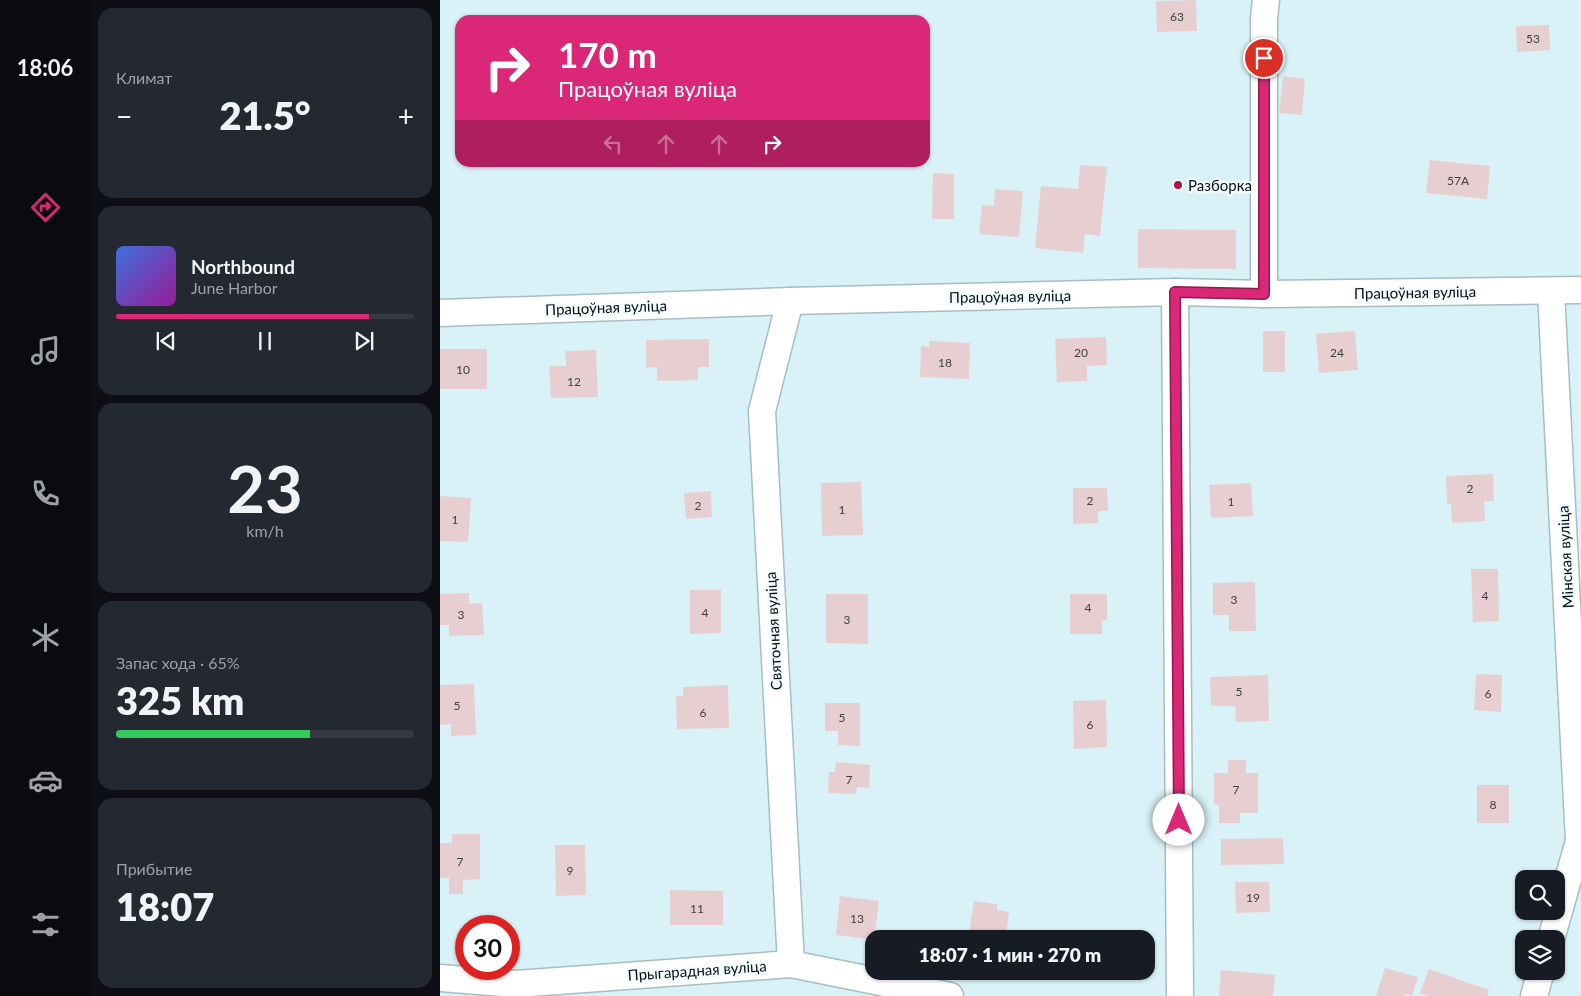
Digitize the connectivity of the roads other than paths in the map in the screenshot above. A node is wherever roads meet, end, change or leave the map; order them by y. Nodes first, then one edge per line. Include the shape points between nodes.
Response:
1 (1266, 0) edge
2 (1581, 290) edge
3 (1551, 291) junction
4 (1175, 292) junction
5 (1264, 294) junction
6 (790, 301) junction
7 (440, 313) edge
8 (1554, 930) edge
9 (791, 964) junction
10 (440, 978) edge
11 (1538, 980) edge
12 (950, 996) edge
13 (1180, 996) edge
14 (1534, 996) edge

1 - 5 street
2 - 3 street, Працоўная вуліца
3 - 5 street, Працоўная вуліца
3 - 8 street, Мінская вуліца via 1579,841
4 - 5 street, Працоўная вуліца
4 - 6 street, Працоўная вуліца
4 - 13 street
6 - 7 street, Працоўная вуліца
6 - 9 street, Святочная вуліца via 762,411
9 - 10 street, Прыгарадная вуліца via 516,984
9 - 12 street, Прыгарадная вуліца
11 - 14 street

